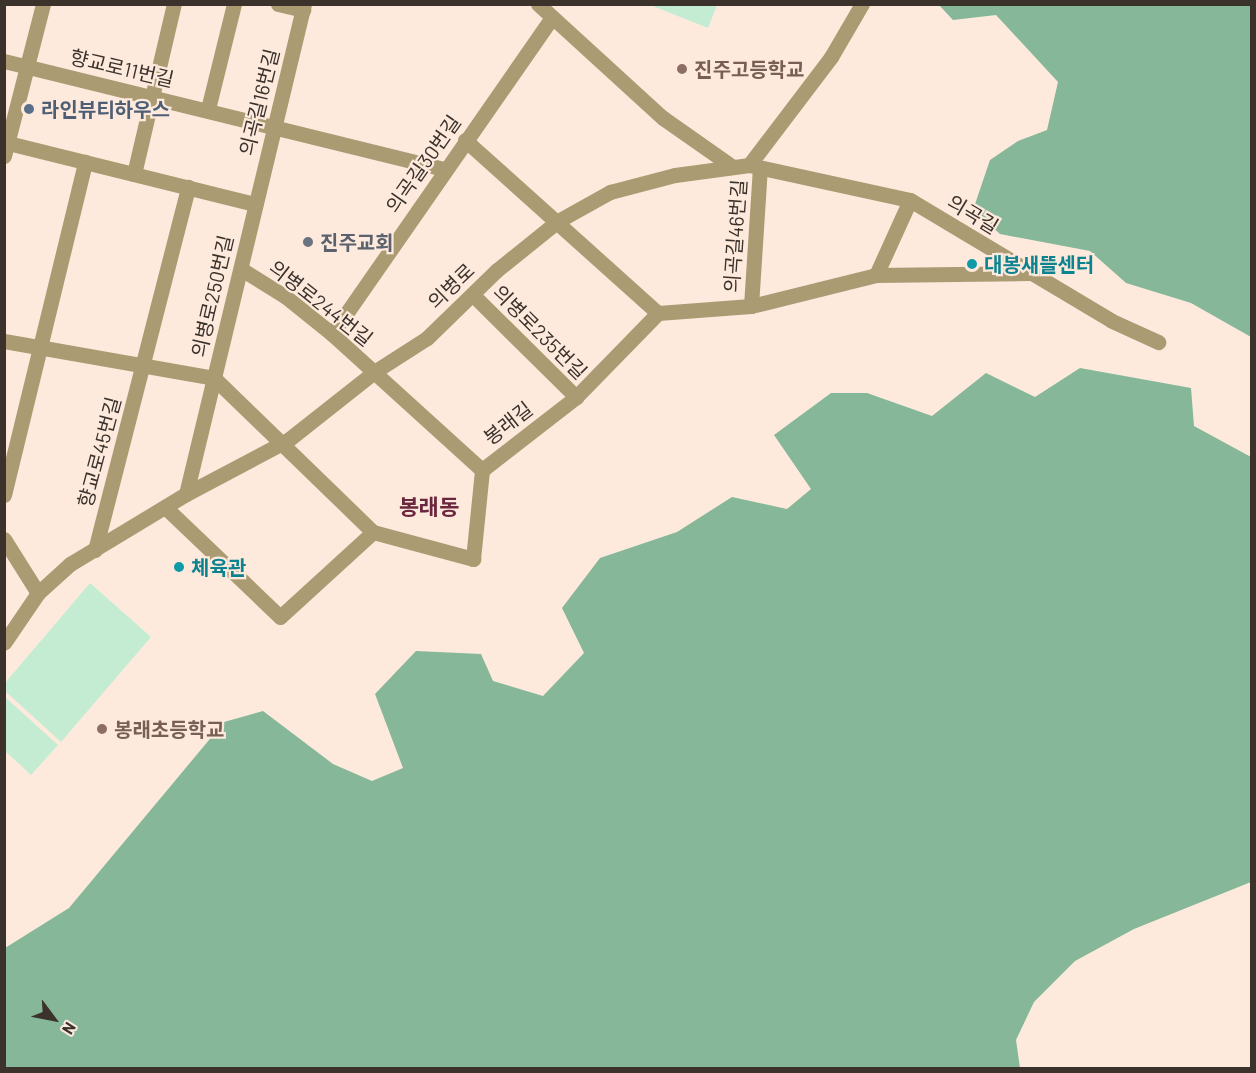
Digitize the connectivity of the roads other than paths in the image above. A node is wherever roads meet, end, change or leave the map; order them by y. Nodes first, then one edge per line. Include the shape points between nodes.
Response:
1 (43, 4) edge
2 (174, 4) edge
3 (234, 4) edge
4 (278, 4) edge
5 (538, 4) edge
6 (862, 4) edge
7 (304, 7) edge
8 (552, 18) junction
9 (4, 61) edge
10 (27, 67) junction
11 (151, 97) junction
12 (208, 109) junction
13 (274, 129) junction
14 (465, 140) junction
15 (6, 147) edge
16 (85, 162) junction
17 (730, 165) junction
18 (754, 166) junction
19 (444, 169) junction
20 (134, 174) junction
21 (188, 187) junction
22 (910, 200) junction
23 (255, 204) junction
24 (558, 221) junction
25 (241, 269) junction
26 (1030, 273) junction
27 (876, 275) junction
28 (474, 296) junction
29 (751, 306) junction
30 (658, 313) junction
31 (332, 334) junction
32 (4, 341) edge
33 (1158, 342) dead end
34 (41, 347) junction
35 (143, 366) junction
36 (374, 372) junction
37 (214, 378) junction
38 (576, 397) junction
39 (280, 444) junction
40 (482, 470) junction
41 (186, 494) junction
42 (4, 495) edge
43 (165, 507) junction
44 (373, 532) junction
45 (4, 540) edge
46 (94, 549) junction
47 (38, 593) junction
48 (6, 639) edge

1 - 10 street
2 - 11 street
3 - 12 street
4 - 7 street, 의곡길16번길
5 - 8 street
6 - 18 street via 837,49
7 - 13 street, 의곡길16번길
8 - 14 street, 의곡길30번길
8 - 17 street via 663,118
9 - 10 street, 향교로11번길
10 - 11 street, 향교로11번길
10 - 15 street
11 - 12 street, 향교로11번길
11 - 20 street
12 - 13 street, 향교로11번길
13 - 19 street, 향교로11번길
13 - 23 street, 의곡길16번길
14 - 19 street, 의곡길30번길
14 - 24 street
15 - 16 street
16 - 20 street
16 - 34 street
17 - 18 street, 의병로
17 - 24 street, 의병로 via 610,192
18 - 22 street, 의곡길
18 - 29 street, 의곡길46번길
19 - 31 street, 의곡길30번길
20 - 21 street
21 - 23 street
21 - 35 street, 향교로45번길
22 - 26 street, 의곡길
22 - 27 street
23 - 25 street, 의병로250번길
24 - 28 street, 의병로 via 497,270
24 - 30 street
25 - 31 street, 의병로244번길 via 286,297
25 - 37 street, 의병로250번길
26 - 27 street
26 - 33 street, 의곡길 via 1112,321
27 - 29 street
28 - 36 street, 의병로 via 427,338
28 - 38 street, 의병로235번길
29 - 30 street
30 - 38 street, 봉래길
31 - 36 street, 의병로244번길
32 - 34 street
34 - 35 street
34 - 42 street
35 - 37 street
35 - 46 street, 향교로45번길
36 - 39 street, 의병로
36 - 40 street, 의병로244번길
37 - 39 street, 의병로250번길
37 - 41 street
38 - 40 street, 봉래길
39 - 41 street, 의병로
39 - 44 street, 의병로250번길
40 - 44 street, 봉래길 via 472,559
41 - 43 street, 의병로
43 - 44 street via 280,617
43 - 46 street, 의병로
45 - 47 street
46 - 47 street, 의병로 via 70,564
47 - 48 street, 의병로

